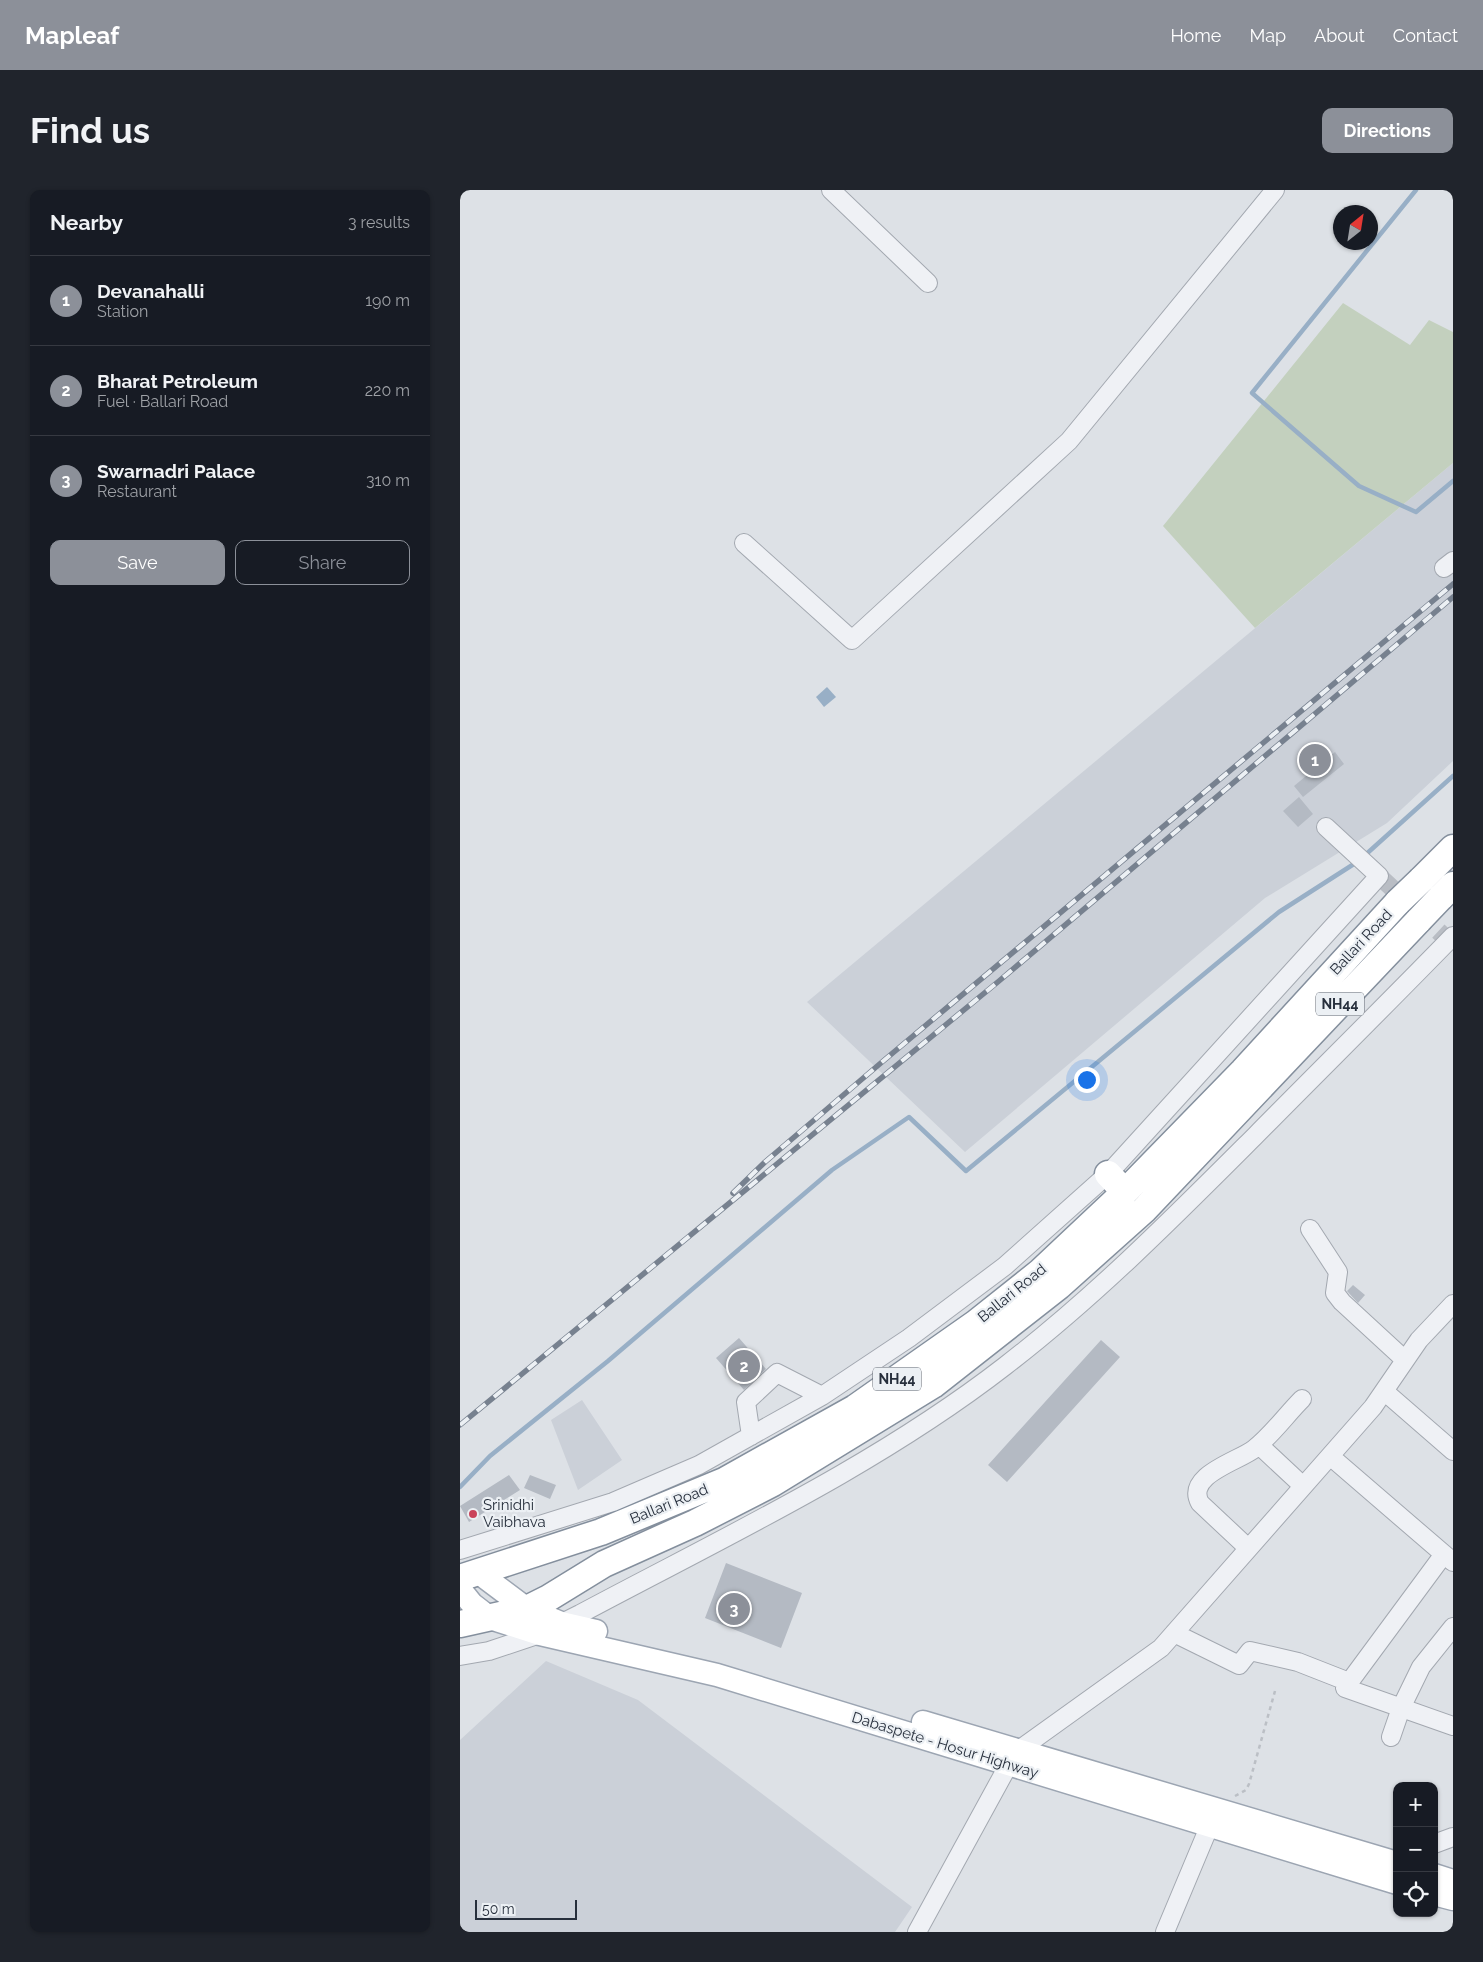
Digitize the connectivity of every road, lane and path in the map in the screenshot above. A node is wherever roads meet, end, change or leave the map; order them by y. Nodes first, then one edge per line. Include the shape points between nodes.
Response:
1 (831, 190) edge
2 (1275, 190) edge
3 (928, 283) dead end
4 (744, 543) dead end
5 (1326, 827) dead end
6 (1453, 848) edge
7 (1446, 892) edge
8 (1451, 940) edge
9 (1117, 1183) junction
10 (1310, 1229) dead end
11 (1453, 1304) edge
12 (1405, 1360) junction
13 (1384, 1391) junction
14 (822, 1396) junction
15 (1302, 1399) dead end
16 (751, 1436) junction
17 (1259, 1445) junction
18 (1453, 1452) edge
19 (1330, 1456) junction
20 (1303, 1486) junction
21 (1248, 1548) junction
22 (460, 1550) edge
23 (1448, 1558) edge
24 (466, 1580) edge
25 (527, 1609) junction
26 (490, 1618) junction
27 (561, 1623) junction
28 (460, 1624) edge
29 (1453, 1627) edge
30 (1174, 1633) junction
31 (540, 1634) junction
32 (460, 1656) edge
33 (1349, 1682) junction
34 (1275, 1691) dead end
35 (1401, 1708) junction
36 (1453, 1726) edge
37 (1391, 1737) dead end
38 (1014, 1757) junction
39 (1227, 1814) junction
40 (1209, 1827) junction
41 (1453, 1837) edge
42 (1438, 1843) edge
43 (1393, 1869) edge
44 (1438, 1876) edge
45 (1453, 1881) edge
46 (1438, 1895) edge
47 (1453, 1899) edge
48 (917, 1932) edge
49 (1165, 1932) edge

1 - 3 street
2 - 4 street via 1069,441 852,640
5 - 9 street via 1379,876
6 - 9 highway, Ballari Road / NH44, bridge via 1398,902 1243,1071
7 - 25 highway, Ballari Road / NH44, bridge via 1144,1210 1059,1286 987,1344 933,1385 773,1483 604,1564
8 - 27 street via 1154,1236 1087,1298 1005,1366 876,1454
9 - 14 street via 909,1338
9 - 24 highway, Ballari Road / NH44 via 1040,1272 983,1318 855,1408 724,1481 601,1532
10 - 12 street via 1338,1272 1335,1293
11 - 12 street
12 - 13 street
13 - 18 street
13 - 19 street
14 - 16 street
14 - 16 street via 777,1373 746,1402
15 - 17 street
16 - 22 street via 699,1465 613,1502
17 - 20 street
17 - 21 street via 1215,1471 1198,1490 1197,1497
19 - 20 street
19 - 23 street
20 - 21 street
21 - 30 street
22 - 24 street
23 - 33 street
24 - 25 main road, Dabaspete - Hosur Highway
24 - 26 main road via 472,1604
25 - 26 highway, NH44
25 - 27 main road, Dabaspete - Hosur Highway
26 - 28 highway, NH44
26 - 31 main road, Dabaspete - Hosur Highway
27 - 31 street
27 - 38 main road, Dabaspete - Hosur Highway via 720,1661
29 - 35 street via 1421,1667
30 - 33 street via 1239,1665 1250,1651 1298,1662
30 - 38 street via 1161,1648
31 - 32 street via 489,1651
31 - 38 main road, Dabaspete - Hosur Highway via 717,1675
33 - 35 street via 1344,1688
34 - 39 path via 1249,1784 1246,1790 1232,1797
35 - 36 street
35 - 37 street
38 - 39 main road, Dabaspete - Hosur Highway
38 - 40 main road, Dabaspete - Hosur Highway
38 - 48 street
39 - 43 main road, Dabaspete - Hosur Highway
40 - 43 main road, Dabaspete - Hosur Highway
40 - 49 street
41 - 42 street
44 - 45 main road
46 - 47 main road

